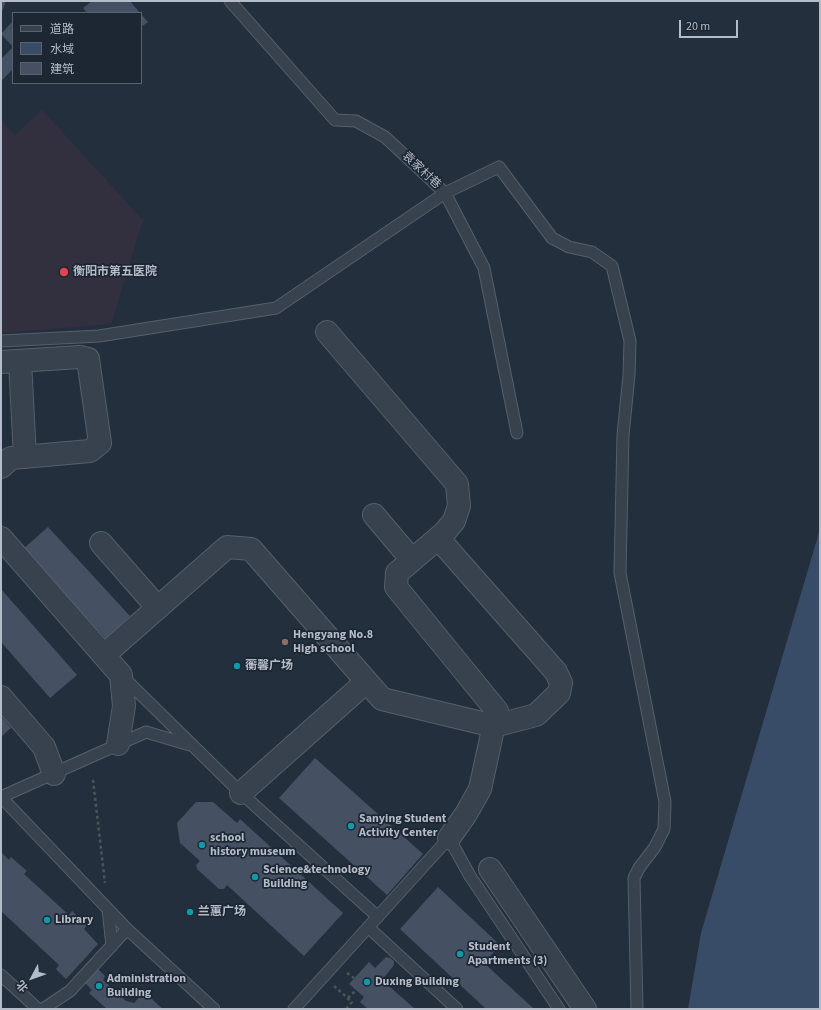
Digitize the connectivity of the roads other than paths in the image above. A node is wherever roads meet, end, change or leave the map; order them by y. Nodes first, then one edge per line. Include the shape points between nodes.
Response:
1 (230, 1) edge
2 (445, 193) junction
3 (327, 332) dead end
4 (1, 341) edge
5 (10, 362) edge
6 (517, 433) dead end
7 (25, 457) junction
8 (1, 467) edge
9 (374, 514) dead end
10 (1, 538) edge
11 (438, 538) junction
12 (101, 543) dead end
13 (412, 560) junction
14 (158, 608) junction
15 (104, 655) junction
16 (121, 675) junction
17 (366, 682) junction
18 (1, 697) edge
19 (494, 726) junction
20 (118, 744) junction
21 (194, 746) junction
22 (54, 774) junction
23 (242, 793) junction
24 (1, 797) edge
25 (449, 838) junction
26 (490, 869) dead end
27 (108, 909) junction
28 (378, 916) junction
29 (368, 927) junction
30 (127, 929) junction
31 (112, 946) junction
32 (1, 975) edge
33 (38, 1009) edge
34 (43, 1009) edge
35 (214, 1009) edge
36 (294, 1009) edge
37 (457, 1009) edge
38 (559, 1009) edge
39 (586, 1009) edge
40 (637, 1009) edge

1 - 2 lane, 袁家村巷 via 335,120 356,121 385,137
2 - 4 lane via 276,308 99,336
2 - 6 lane, 袁家村巷 via 484,268
2 - 40 lane via 499,167 552,238 569,247 592,252 612,266 630,341 630,375 622,434 620,573 665,802 664,829 634,878
3 - 11 street via 457,484 459,506 454,521
5 - 7 street
5 - 7 street via 80,357 88,359 100,442 90,451
7 - 8 street via 11,458
9 - 13 street
10 - 15 street
11 - 13 street
11 - 19 street via 556,672 560,683 558,692 536,715
12 - 14 street
13 - 19 street via 397,573 396,587 497,711
14 - 15 street
14 - 17 street via 226,547 251,549
15 - 16 street
16 - 20 street via 124,706
16 - 21 lane
17 - 19 street via 382,699
17 - 23 street
18 - 22 street via 44,747
19 - 25 street via 480,789
20 - 21 lane via 146,732
20 - 22 lane
21 - 23 lane
22 - 24 lane
23 - 28 lane
24 - 27 lane
25 - 28 lane
25 - 38 lane via 470,876
26 - 39 street
27 - 30 lane
27 - 31 lane
28 - 29 lane
29 - 36 lane
29 - 37 lane
30 - 31 lane
30 - 35 lane
31 - 34 lane via 70,991
32 - 33 lane

